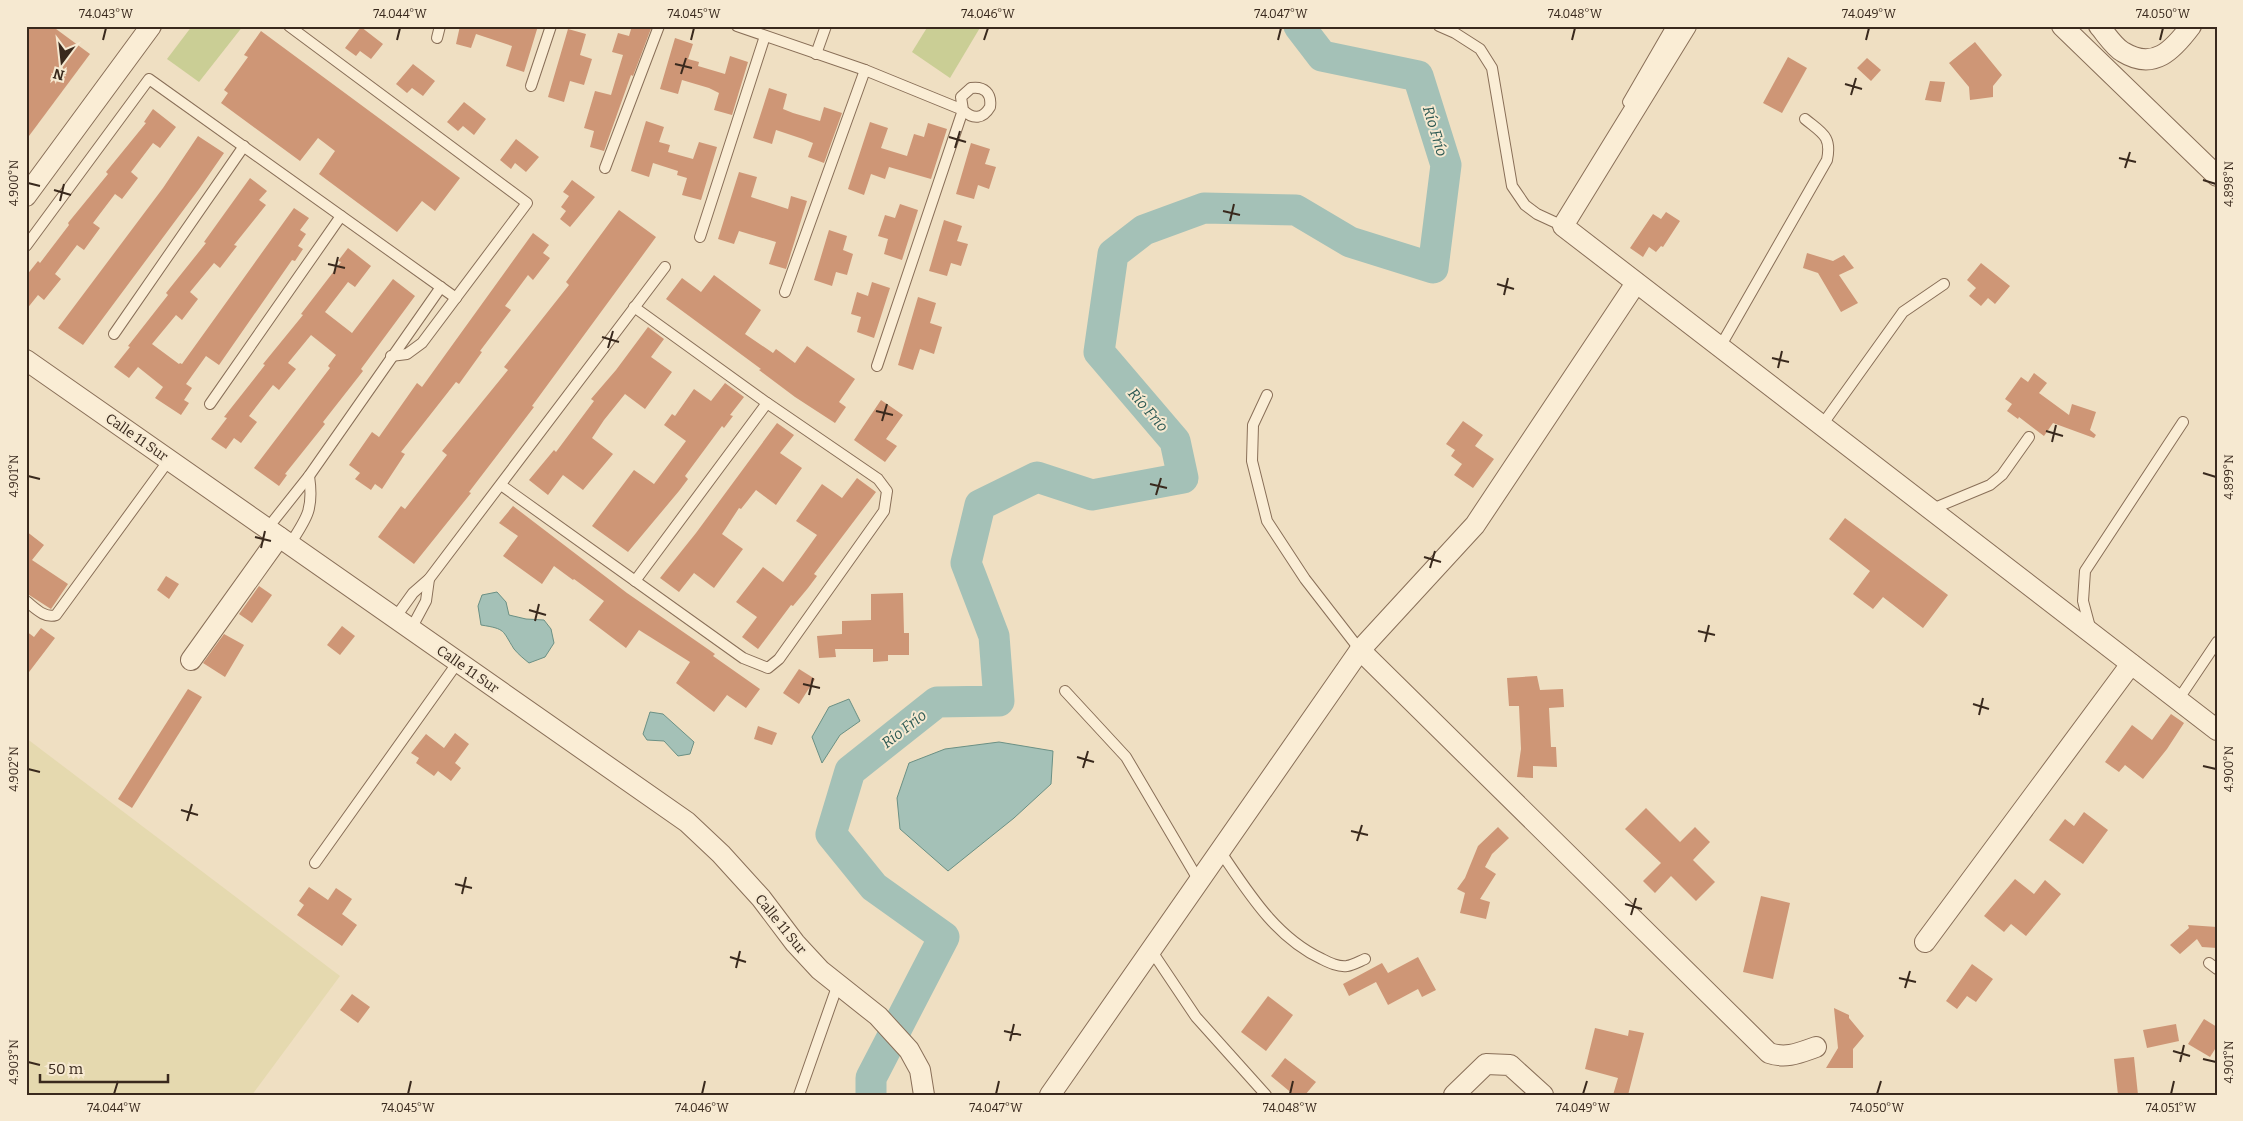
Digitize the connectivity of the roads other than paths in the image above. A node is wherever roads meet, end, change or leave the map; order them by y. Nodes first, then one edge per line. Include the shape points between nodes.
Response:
1 (151, 26) edge
2 (289, 26) edge
3 (440, 26) edge
4 (551, 26) edge
5 (659, 26) edge
6 (738, 26) edge
7 (826, 26) edge
8 (1439, 26) edge
9 (1672, 26) edge
10 (1686, 26) edge
11 (2062, 26) edge
12 (2099, 26) edge
13 (2191, 26) edge
14 (765, 36) junction
15 (437, 38) dead end
16 (816, 54) junction
17 (865, 70) junction
18 (531, 86) dead end
19 (1805, 119) dead end
20 (244, 146) junction
21 (605, 168) dead end
22 (2217, 176) edge
23 (26, 196) edge
24 (341, 216) junction
25 (1559, 224) junction
26 (700, 237) dead end
27 (26, 246) edge
28 (665, 267) dead end
29 (1636, 283) junction
30 (1944, 284) dead end
31 (441, 287) junction
32 (785, 292) dead end
33 (456, 298) junction
34 (634, 307) junction
35 (114, 334) dead end
36 (1720, 347) junction
37 (392, 356) junction
38 (26, 360) edge
39 (877, 366) dead end
40 (1267, 395) dead end
41 (767, 403) junction
42 (210, 404) dead end
43 (2183, 422) dead end
44 (1822, 425) junction
45 (2029, 437) dead end
46 (169, 460) junction
47 (309, 476) junction
48 (501, 484) junction
49 (1932, 509) junction
50 (279, 537) junction
51 (429, 579) junction
52 (635, 581) junction
53 (26, 601) edge
54 (403, 624) junction
55 (2092, 634) junction
56 (2217, 642) edge
57 (1360, 650) junction
58 (191, 660) dead end
59 (458, 662) junction
60 (2131, 664) junction
61 (1066, 691) dead end
62 (2178, 700) junction
63 (2217, 730) edge
64 (1220, 851) junction
65 (315, 863) dead end
66 (1199, 881) junction
67 (1925, 942) dead end
68 (1151, 950) junction
69 (1365, 959) dead end
70 (838, 984) junction
71 (1816, 1047) dead end
72 (926, 1094) edge
73 (799, 1095) edge
74 (1050, 1095) edge
75 (1266, 1095) edge
76 (1454, 1095) edge
77 (1543, 1095) edge

1 - 23 street
2 - 33 lane via 527,204
3 - 15 lane
4 - 18 lane
5 - 21 lane
6 - 14 lane
7 - 16 lane
8 - 25 lane via 1480,49 1492,68 1512,186 1525,205
9 - 25 lane
10 - 25 street
11 - 22 street
12 - 13 street via 2122,52 2142,60 2160,58
14 - 16 lane
14 - 26 lane
16 - 17 lane
17 - 32 lane
17 - 39 lane via 963,110
19 - 36 lane via 1825,136 1830,147 1828,160
20 - 24 lane
20 - 27 lane via 149,79
20 - 35 lane
24 - 31 lane
24 - 42 lane
25 - 29 street
28 - 34 lane
29 - 36 street
29 - 57 street via 1475,524
30 - 44 lane via 1903,312
31 - 33 lane
31 - 37 lane
33 - 37 lane via 422,343 407,354
34 - 41 lane
34 - 48 lane
36 - 44 street
37 - 47 lane
38 - 46 street, Calle 11 Sur
40 - 57 lane via 1253,426 1252,461 1267,521 1305,579
41 - 52 lane
41 - 52 lane via 878,479 887,491 884,511 779,659 768,668 743,658
43 - 55 lane via 2085,571 2083,601
44 - 49 street
45 - 49 lane via 2002,476 1990,485
46 - 50 street, Calle 11 Sur
46 - 53 lane via 56,615 43,614
47 - 50 lane
47 - 50 lane via 308,518
48 - 51 lane
48 - 52 lane
49 - 55 street
50 - 54 street, Calle 11 Sur
50 - 58 street
51 - 54 lane via 412,593
51 - 54 lane via 426,601
54 - 59 street, Calle 11 Sur
55 - 60 street
56 - 62 lane
57 - 64 street
57 - 71 street via 1769,1052 1789,1056
59 - 65 lane
59 - 70 street, Calle 11 Sur via 687,822 721,854 820,970
60 - 62 street
60 - 67 street
61 - 66 lane via 1126,757
62 - 63 street
64 - 66 street
64 - 69 lane via 1278,929 1312,955 1335,965 1348,966
66 - 68 street
68 - 74 street
68 - 75 lane via 1196,1017
70 - 72 street, Calle 11 Sur via 878,1016 909,1050 920,1070
70 - 73 lane
76 - 77 street via 1486,1064 1510,1065

